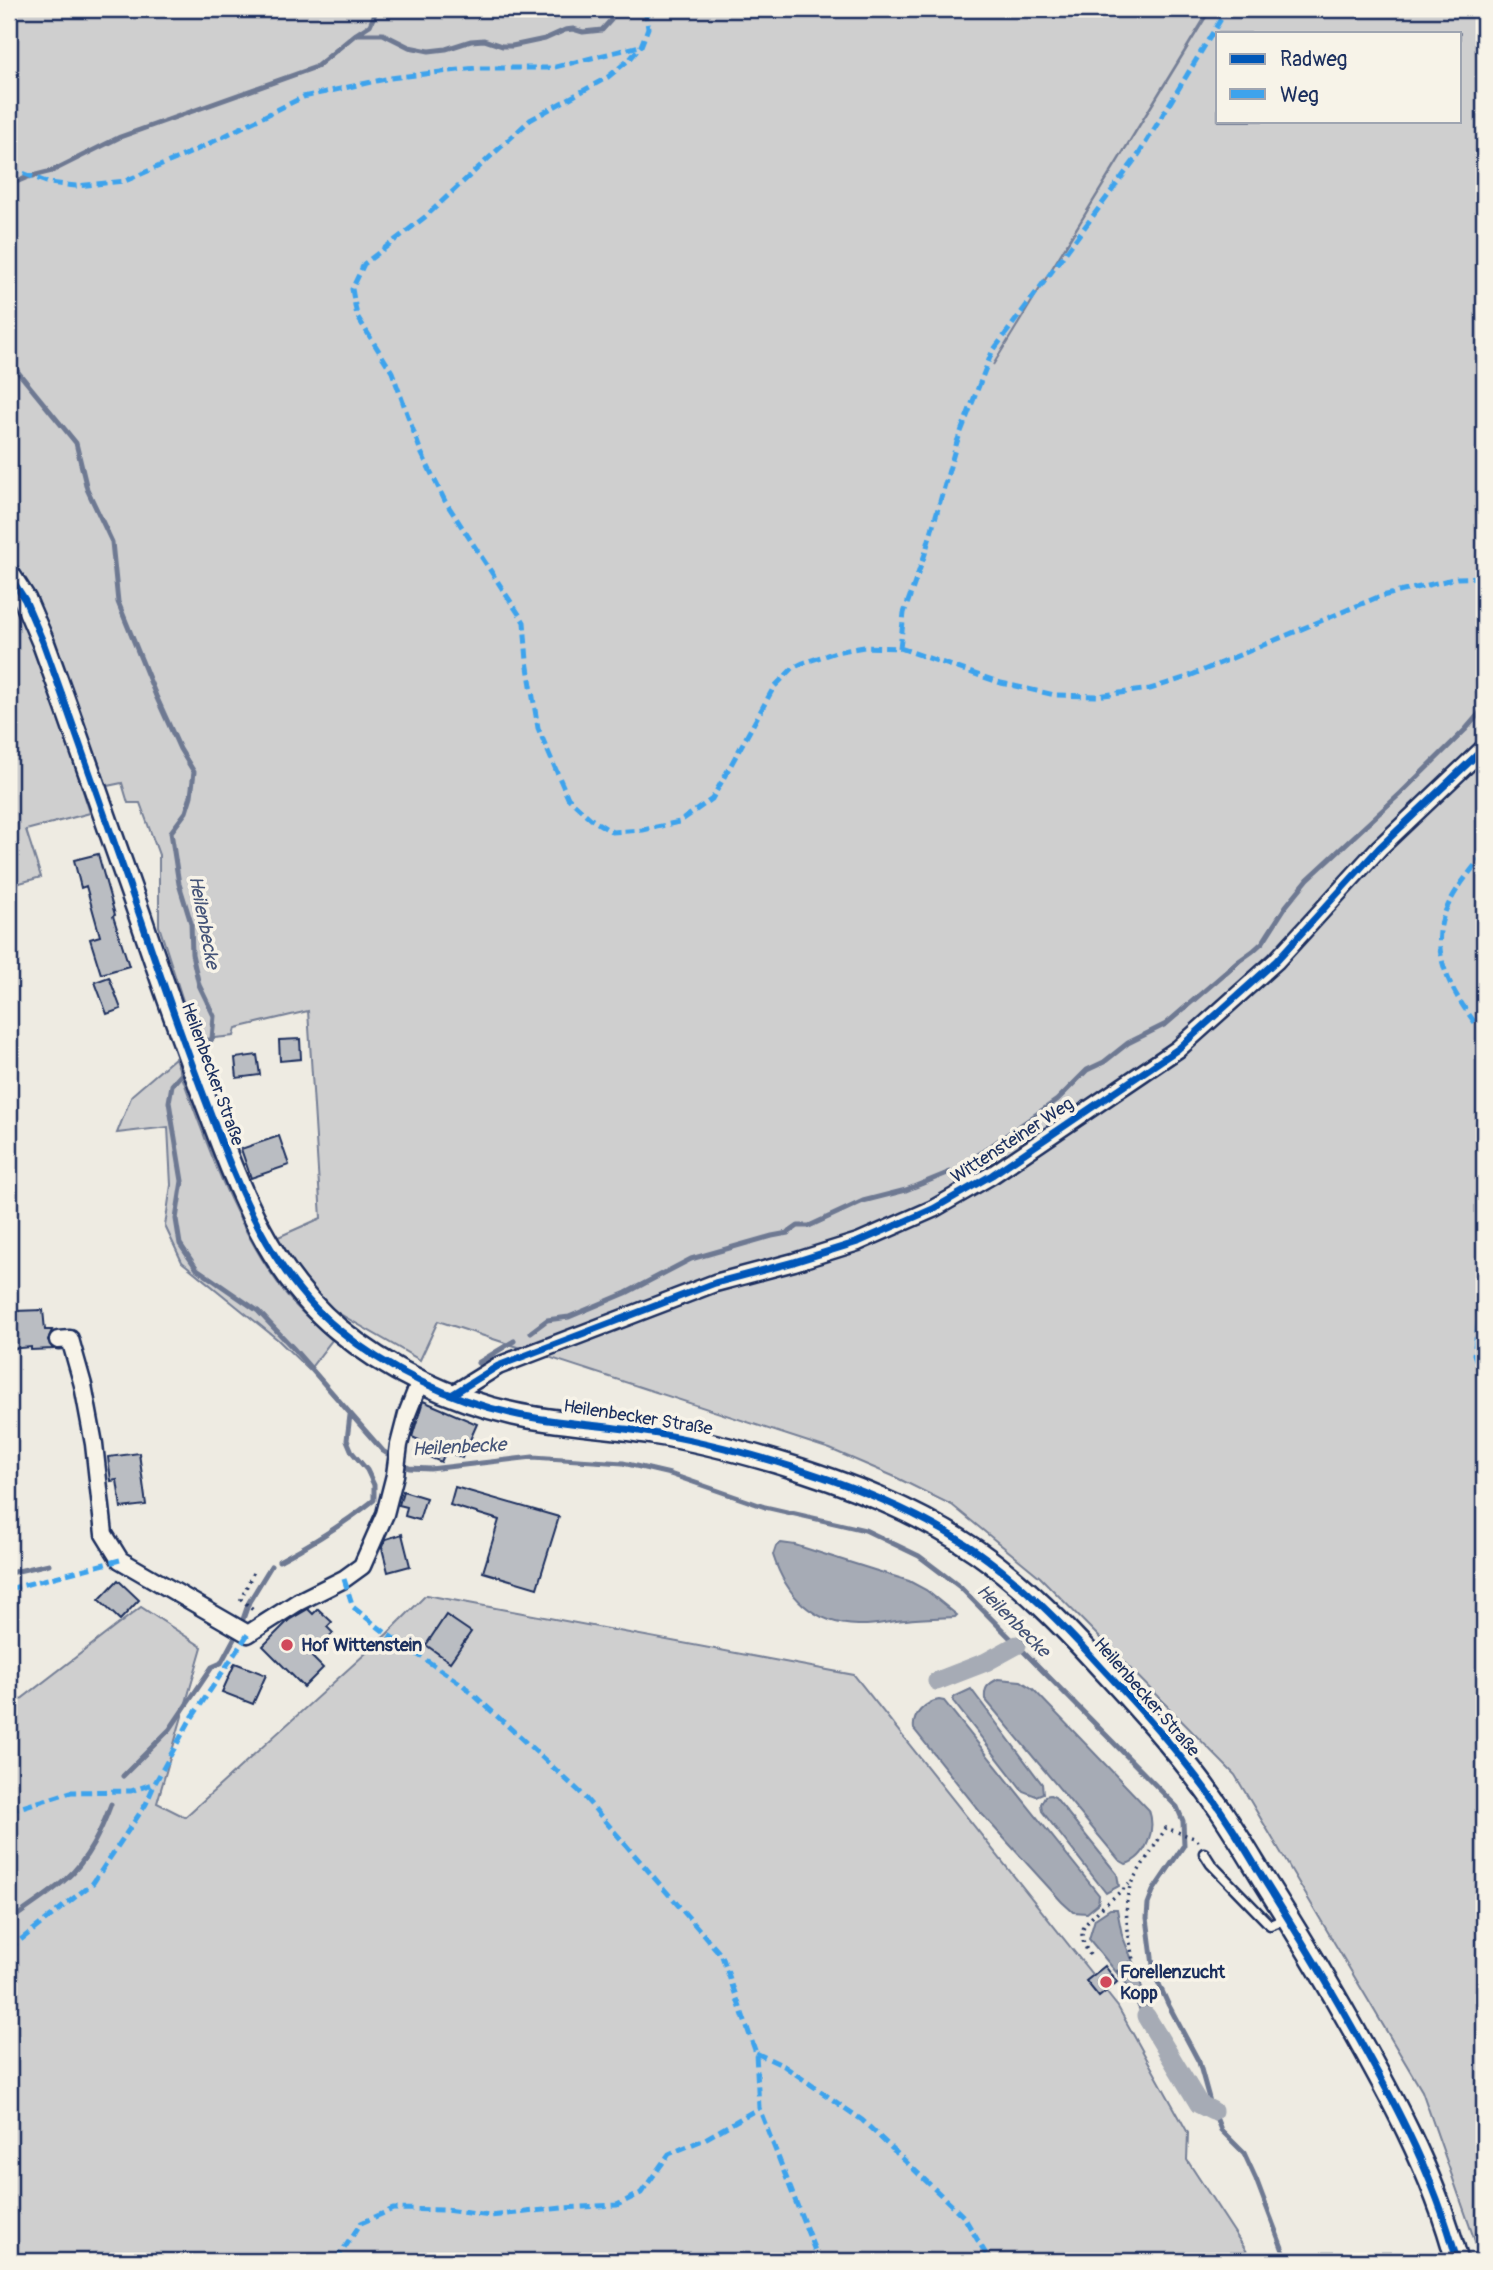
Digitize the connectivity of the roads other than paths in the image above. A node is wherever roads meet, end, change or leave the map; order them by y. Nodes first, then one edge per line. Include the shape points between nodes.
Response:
1 (9, 575) edge
2 (1484, 748) edge
3 (58, 1340) dead end
4 (420, 1381) junction
5 (453, 1394) junction
6 (1204, 1853) dead end
7 (1288, 1918) junction
8 (1457, 2261) edge

1 - 4 main road, Heilenbecker Straße via 43,642 183,1044 263,1238 336,1328
2 - 5 street, Wittensteiner Weg via 1379,848 1276,961 1178,1049 992,1175 933,1209 858,1242 715,1283 498,1366
3 - 4 street via 70,1339 83,1385 104,1534 120,1560 248,1634 362,1566 385,1514 399,1444
4 - 5 main road, Heilenbecker Straße
5 - 7 main road, Heilenbecker Straße via 516,1414 725,1447 834,1481 940,1527 1033,1597 1141,1709 1222,1812
6 - 7 lane via 1270,1924
7 - 8 main road, Heilenbecker Straße via 1382,2080 1427,2178

